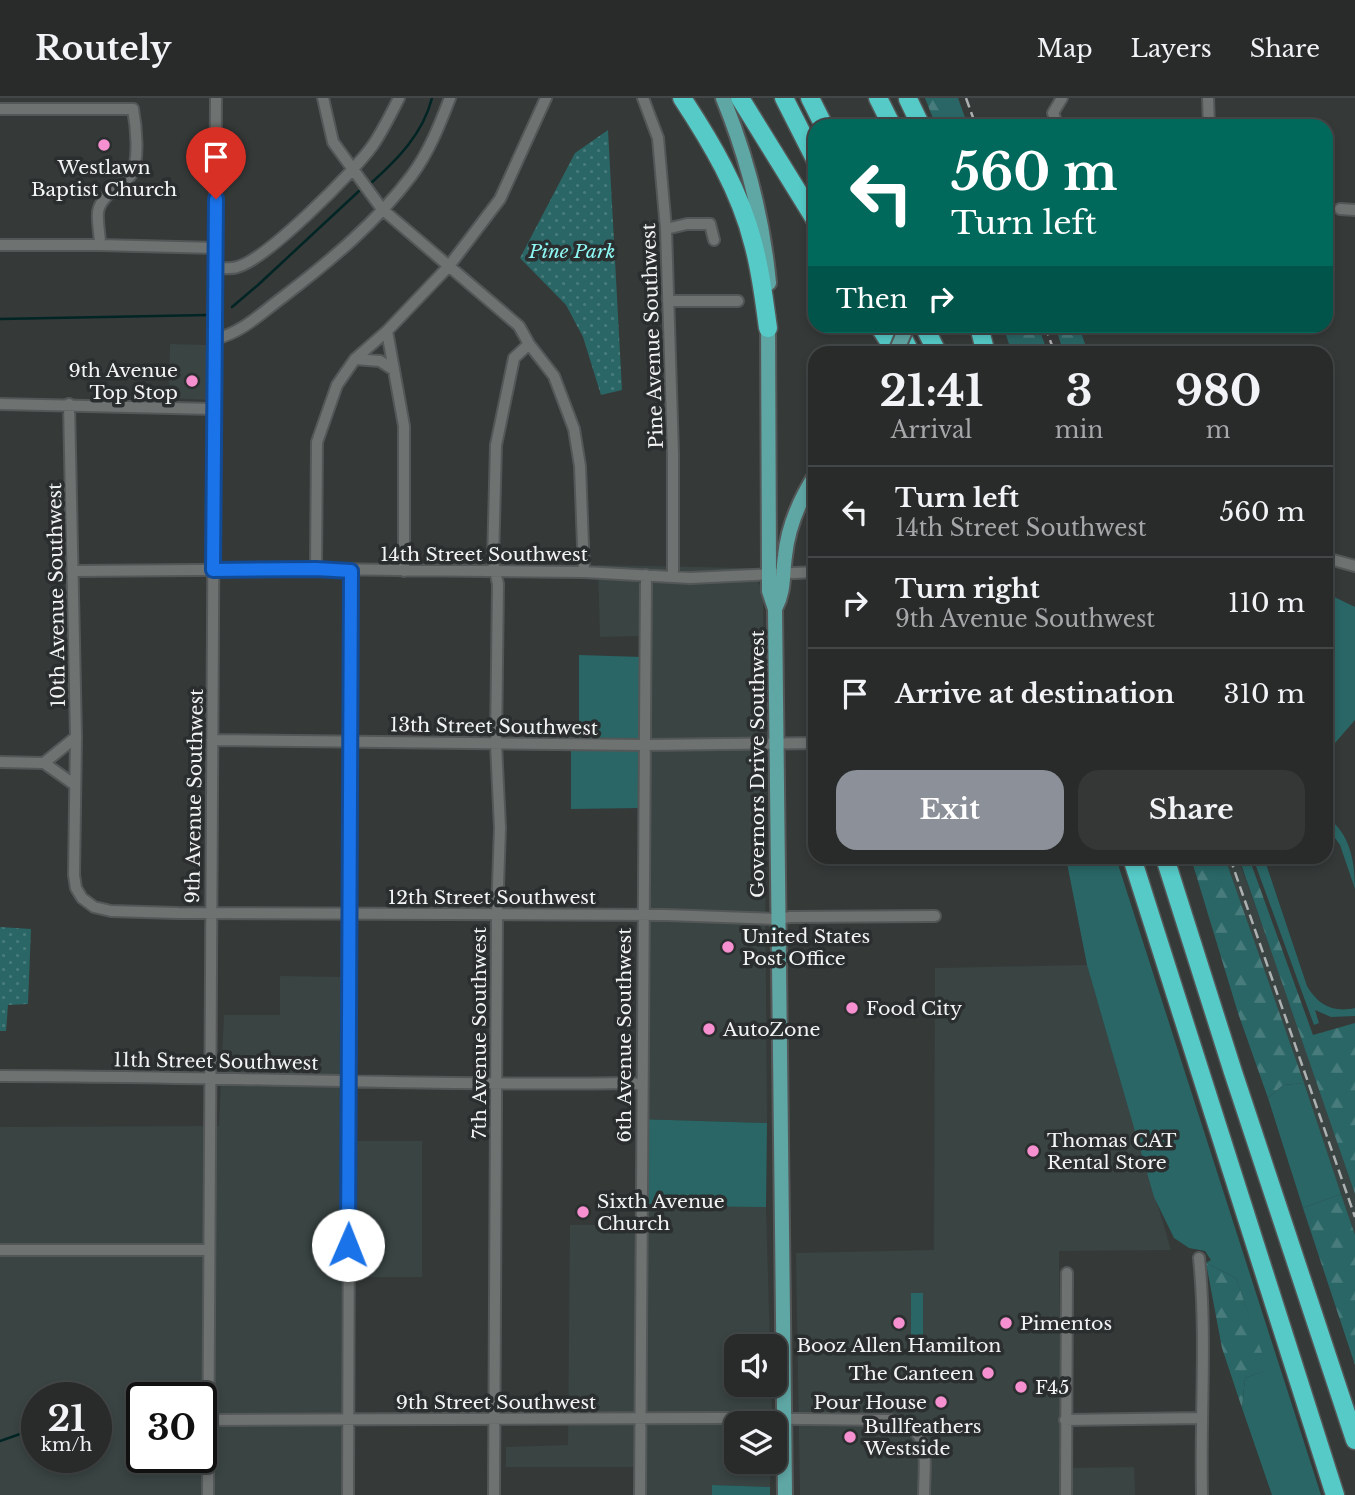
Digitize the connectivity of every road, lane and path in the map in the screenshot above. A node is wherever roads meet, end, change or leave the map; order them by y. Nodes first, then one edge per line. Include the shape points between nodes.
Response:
1 (216, 98) edge
2 (323, 98) edge
3 (399, 98) edge
4 (450, 98) edge
5 (546, 98) edge
6 (643, 98) edge
7 (682, 98) edge
8 (723, 98) edge
9 (740, 98) edge
10 (785, 98) edge
11 (810, 98) edge
12 (878, 98) edge
13 (1062, 98) edge
14 (1208, 98) edge
15 (908, 99) edge
16 (0, 109) edge
17 (820, 119) edge
18 (888, 119) edge
19 (913, 119) edge
20 (918, 119) edge
21 (1055, 119) edge
22 (1209, 119) edge
23 (808, 145) edge
24 (352, 170) junction
25 (808, 208) edge
26 (382, 209) junction
27 (1340, 209) dead end
28 (1355, 210) edge
29 (666, 229) junction
30 (714, 240) dead end
31 (0, 245) edge
32 (100, 245) junction
33 (216, 248) junction
34 (449, 266) junction
35 (216, 268) junction
36 (668, 301) junction
37 (738, 301) dead end
38 (768, 328) junction
39 (387, 331) junction
40 (215, 340) junction
41 (529, 344) junction
42 (355, 359) junction
43 (394, 370) junction
44 (0, 404) edge
45 (69, 404) junction
46 (214, 409) junction
47 (808, 489) edge
48 (1333, 560) edge
49 (1355, 566) edge
50 (316, 569) junction
51 (213, 570) junction
52 (73, 571) junction
53 (351, 571) junction
54 (404, 571) junction
55 (495, 572) junction
56 (584, 572) junction
57 (808, 572) edge
58 (776, 573) junction
59 (646, 575) junction
60 (673, 577) junction
61 (76, 737) junction
62 (212, 740) junction
63 (351, 742) junction
64 (808, 743) edge
65 (496, 744) junction
66 (776, 744) junction
67 (645, 746) junction
68 (0, 762) edge
69 (44, 763) junction
70 (75, 785) junction
71 (1134, 864) edge
72 (1167, 864) edge
73 (211, 913) junction
74 (348, 914) junction
75 (497, 914) junction
76 (643, 915) junction
77 (935, 916) dead end
78 (777, 919) junction
79 (0, 1076) edge
80 (209, 1078) junction
81 (350, 1081) junction
82 (496, 1083) junction
83 (642, 1085) junction
84 (0, 1250) edge
85 (209, 1250) junction
86 (1199, 1258) dead end
87 (1067, 1273) dead end
88 (209, 1382) edge
89 (784, 1411) edge
90 (1200, 1418) junction
91 (494, 1419) junction
92 (640, 1419) junction
93 (217, 1420) edge
94 (724, 1420) edge
95 (787, 1420) edge
96 (1065, 1420) junction
97 (347, 1421) junction
98 (1355, 1440) edge
99 (208, 1473) edge
100 (785, 1474) edge
101 (208, 1495) edge
102 (348, 1495) edge
103 (494, 1495) edge
104 (640, 1495) edge
105 (785, 1495) edge
106 (924, 1495) edge
107 (1066, 1495) edge
108 (1202, 1495) edge
109 (1335, 1495) edge

1 - 33 street, 9th Avenue Southwest
2 - 24 street via 332,142
3 - 24 street via 373,145
4 - 26 street via 413,174
5 - 34 street via 500,199
6 - 29 street, Pine Avenue Southwest via 658,138
7 - 38 highway via 732,183 753,242
8 - 38 main road, Governors Drive Southwest via 752,183 766,248
9 - 25 highway
10 - 23 highway
11 - 17 highway
12 - 18 highway
13 - 21 street via 1053,113
14 - 22 street
15 - 19 main road
15 - 20 highway
16 - 32 street via 133,109 136,163 131,175 104,198 98,211
24 - 26 street
24 - 35 street via 251,261
26 - 34 street
26 - 40 street via 319,269 235,334
27 - 28 street
29 - 30 street via 710,224
29 - 36 street, Pine Avenue Southwest
31 - 32 street
32 - 33 street
33 - 35 street, 9th Avenue Southwest
34 - 39 street
34 - 41 street via 519,326
35 - 40 street, 9th Avenue Southwest
36 - 37 street
36 - 60 street, Pine Avenue Southwest
38 - 58 main road, Governors Drive Southwest
39 - 42 street
39 - 43 street
40 - 46 street, 9th Avenue Southwest
41 - 55 street, 7th Avenue Southwest via 514,358 496,445
41 - 56 street via 554,376 574,429
42 - 43 street via 380,361
42 - 50 street via 337,385 317,442
43 - 54 street via 404,426
44 - 45 street
45 - 46 street
45 - 52 street, 10th Avenue Southwest
46 - 51 street, 9th Avenue Southwest
47 - 58 main road via 794,514
48 - 49 street
50 - 51 street, 14th Street Southwest
50 - 53 street, 14th Street Southwest
51 - 52 street, 14th Street Southwest
51 - 62 street, 9th Avenue Southwest
52 - 61 street, 10th Avenue Southwest
53 - 54 street, 14th Street Southwest
53 - 63 street
54 - 55 street, 14th Street Southwest
55 - 56 street, 14th Street Southwest
55 - 65 street, 7th Avenue Southwest
56 - 59 street, 14th Street Southwest
57 - 58 street, 14th Street Southwest
58 - 60 street, 14th Street Southwest
58 - 66 main road, Governors Drive Southwest via 769,591 775,609
59 - 60 street, 14th Street Southwest
59 - 67 street, 6th Avenue Southwest
61 - 69 street
61 - 70 street, 10th Avenue Southwest
62 - 63 street, 13th Street Southwest
62 - 73 street, 9th Avenue Southwest
63 - 65 street, 13th Street Southwest
63 - 74 street
64 - 66 street, 13th Street Southwest
65 - 67 street, 13th Street Southwest
65 - 75 street, 7th Avenue Southwest via 500,828
66 - 67 street, 13th Street Southwest
66 - 78 main road, Governors Drive Southwest
67 - 76 street, 6th Avenue Southwest
68 - 69 street
69 - 70 street
70 - 73 street, 12th Street Southwest via 75,875 82,898 111,911
71 - 109 highway
72 - 98 highway
73 - 74 street, 12th Street Southwest
73 - 80 street, 9th Avenue Southwest
74 - 75 street, 12th Street Southwest
74 - 81 street
75 - 76 street, 12th Street Southwest
75 - 82 street, 7th Avenue Southwest
76 - 78 street, 12th Street Southwest
76 - 83 street, 6th Avenue Southwest
77 - 78 street, 12th Street Southwest
78 - 89 main road, Governors Drive Southwest
79 - 80 street, 11th Street Southwest
80 - 81 street, 11th Street Southwest
80 - 85 street, 9th Avenue Southwest
81 - 82 street, 11th Street Southwest
81 - 97 street
82 - 83 street, 11th Street Southwest
82 - 91 street, 7th Avenue Southwest
83 - 92 street, 6th Avenue Southwest
84 - 85 street
85 - 88 street, 9th Avenue Southwest
86 - 90 street via 1204,1305
87 - 96 street
90 - 96 street
90 - 108 street
91 - 92 street, 9th Street Southwest
91 - 97 street, 9th Street Southwest
91 - 103 street, 7th Avenue Southwest
92 - 94 street, 9th Street Southwest
92 - 104 street, 6th Avenue Southwest
93 - 97 street, 9th Street Southwest
95 - 106 street, 9th Street Southwest via 890,1420 915,1427 924,1455
96 - 107 street
97 - 102 street
99 - 101 street, 9th Avenue Southwest
100 - 105 main road, Governors Drive Southwest

